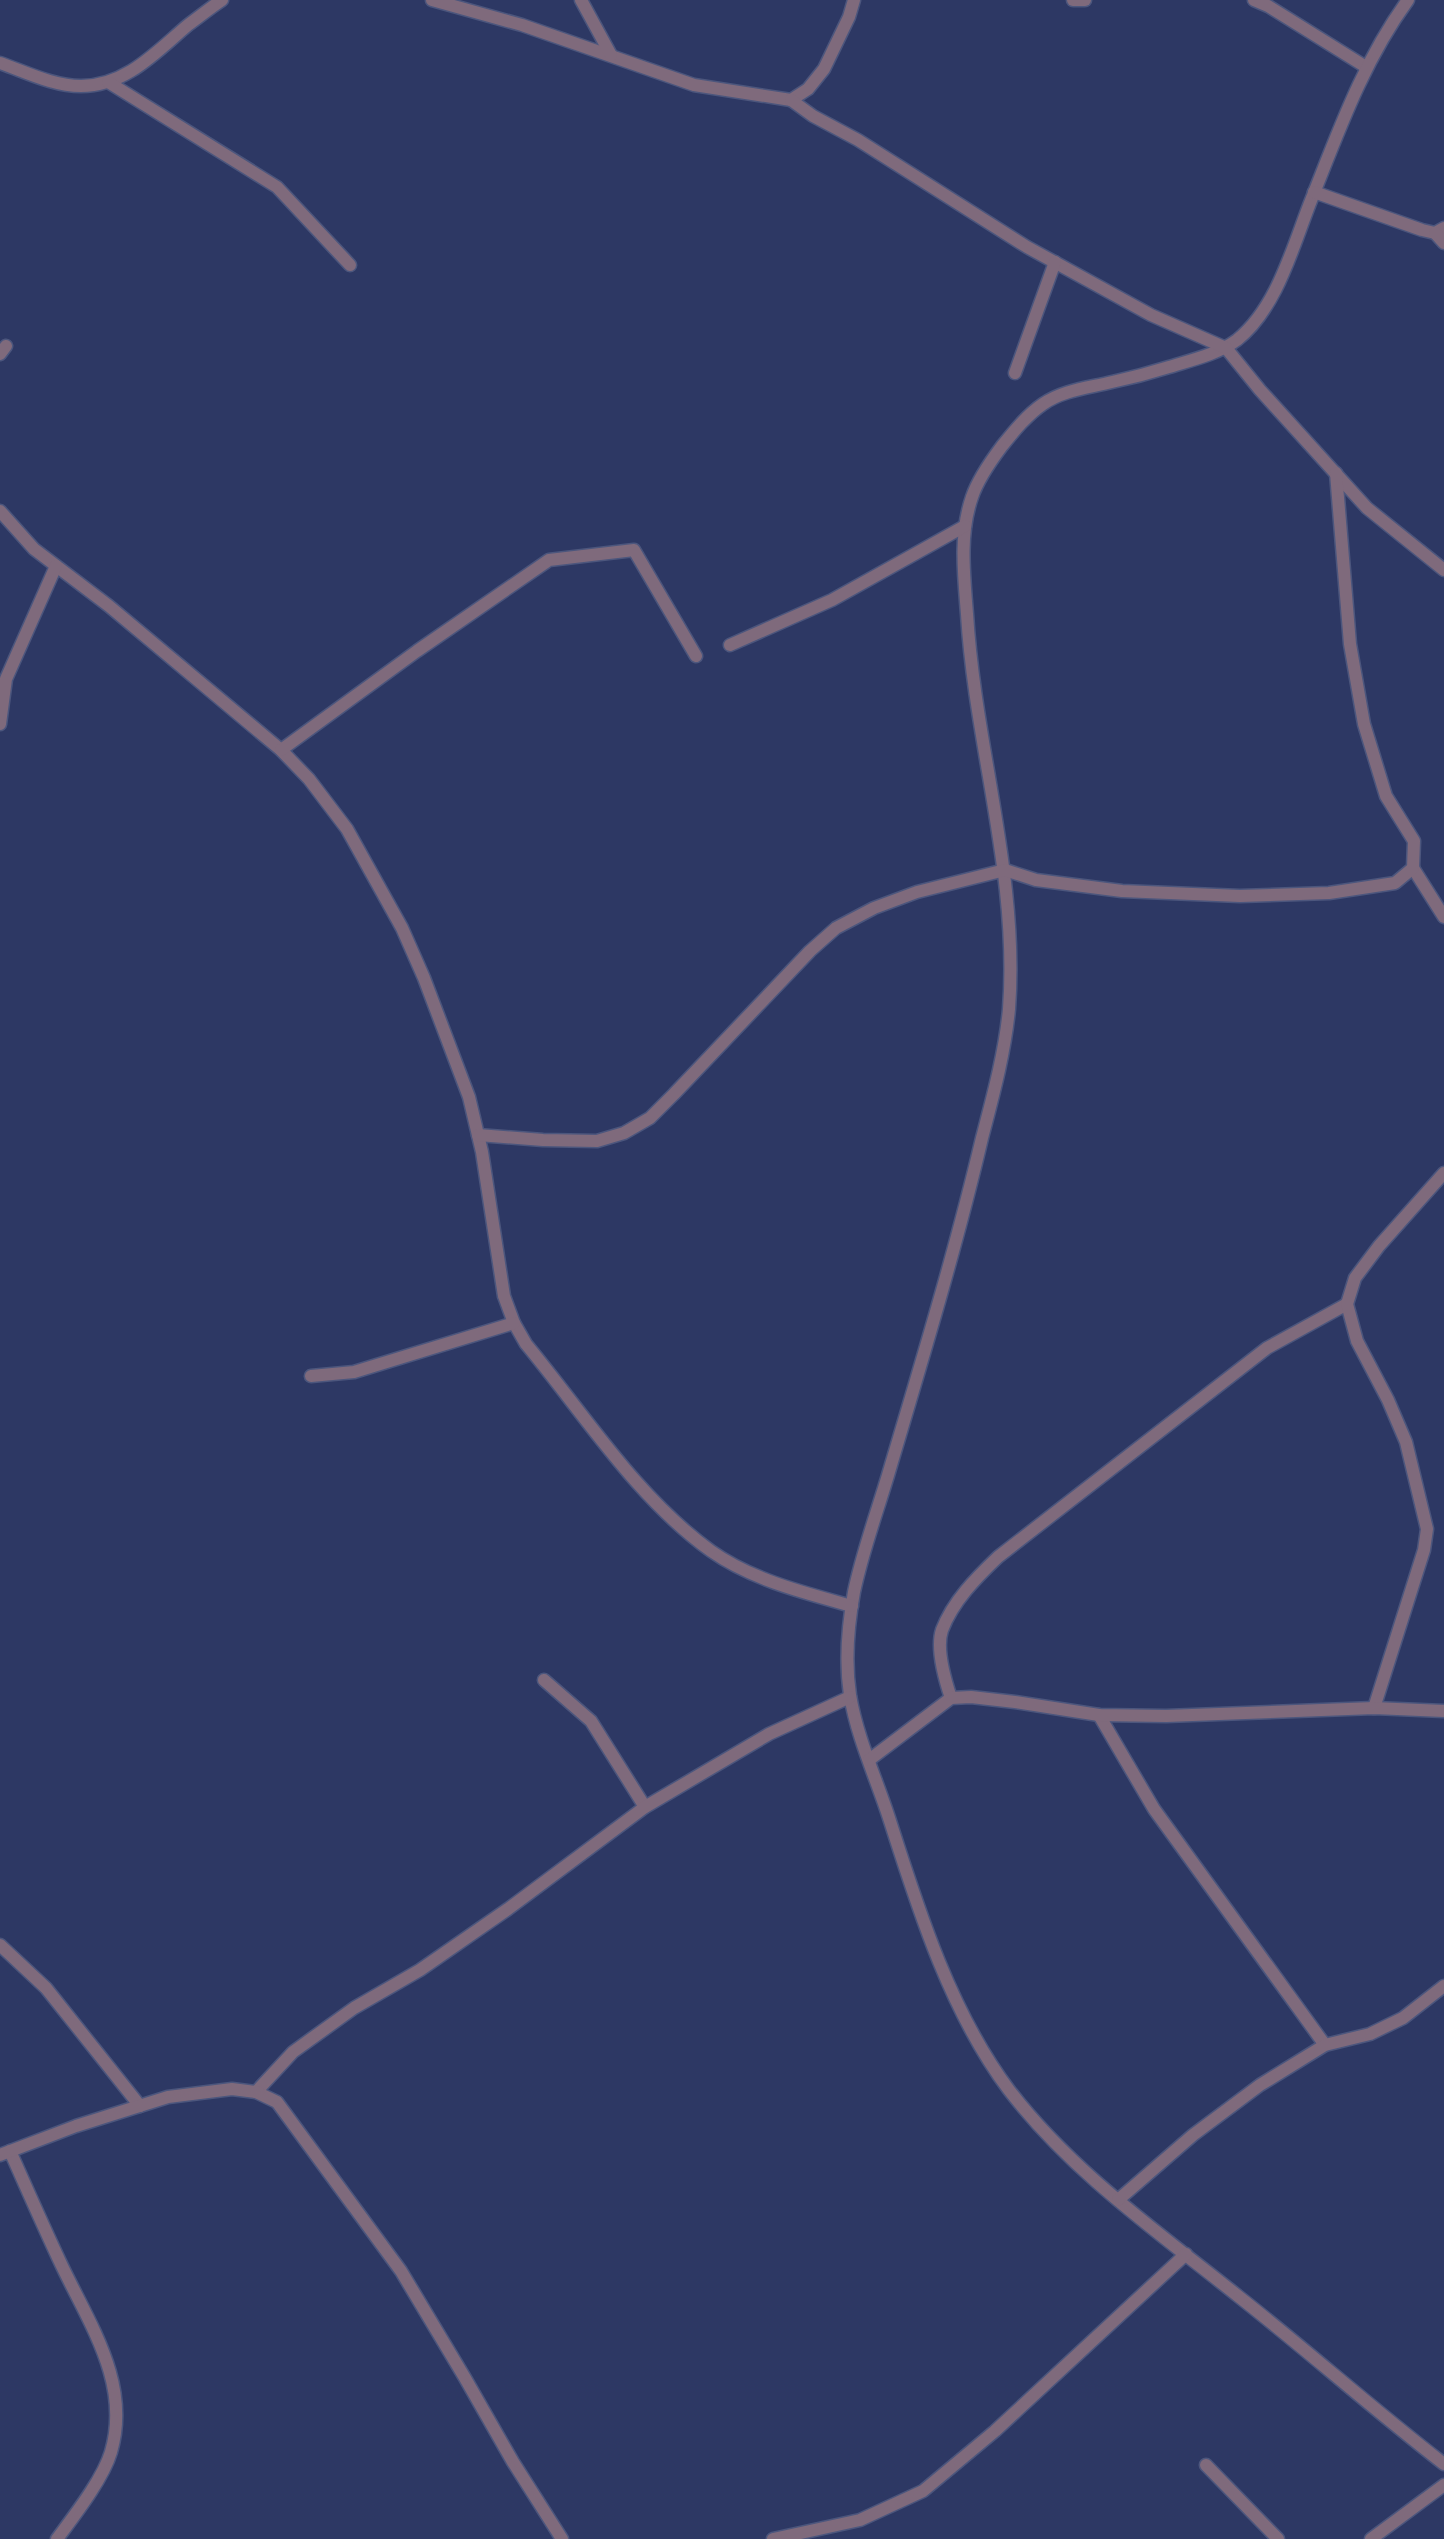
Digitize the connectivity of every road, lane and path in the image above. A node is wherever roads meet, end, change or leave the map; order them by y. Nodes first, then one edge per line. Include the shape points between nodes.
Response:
1 (222, 0) edge
2 (432, 0) edge
3 (581, 0) edge
4 (854, 0) edge
5 (1074, 0) edge
6 (1085, 0) edge
7 (1254, 0) edge
8 (1408, 0) edge
9 (611, 55) junction
10 (0, 63) edge
11 (1366, 67) junction
12 (108, 82) junction
13 (791, 100) junction
14 (1314, 192) junction
15 (1440, 231) edge
16 (1444, 243) edge
17 (1055, 262) junction
18 (350, 265) dead end
19 (1226, 348) junction
20 (1015, 373) dead end
21 (1336, 473) junction
22 (0, 511) edge
23 (965, 526) junction
24 (56, 566) junction
25 (1444, 570) edge
26 (730, 645) dead end
27 (696, 656) dead end
28 (0, 724) edge
29 (281, 750) junction
30 (1413, 868) junction
31 (1005, 870) junction
32 (1444, 917) edge
33 (478, 1135) junction
34 (1444, 1173) edge
35 (1347, 1304) junction
36 (514, 1323) junction
37 (311, 1376) dead end
38 (852, 1606) junction
39 (544, 1680) dead end
40 (850, 1697) junction
41 (951, 1698) junction
42 (1374, 1708) junction
43 (1444, 1711) edge
44 (1099, 1715) junction
45 (869, 1760) junction
46 (645, 1807) junction
47 (0, 1945) edge
48 (1444, 1986) edge
49 (1325, 2045) junction
50 (256, 2092) junction
51 (140, 2106) junction
52 (5, 2153) edge
53 (1118, 2200) junction
54 (1186, 2254) junction
55 (1444, 2464) edge
56 (1206, 2465) dead end
57 (1444, 2485) edge
58 (57, 2539) edge
59 (562, 2539) edge
60 (773, 2539) edge
61 (1278, 2539) edge
62 (1371, 2539) edge

1 - 12 street via 137,68
2 - 9 street via 522,25
3 - 9 street
4 - 13 street via 824,68 808,89
5 - 6 street
7 - 11 street
8 - 11 street via 1385,31
9 - 13 street via 694,84
10 - 12 street via 36,77 80,86
11 - 14 street
12 - 18 street via 277,187
13 - 17 street
14 - 15 street
14 - 19 street via 1280,279 1260,317
15 - 16 street
17 - 19 street via 1151,315
17 - 20 street
19 - 21 street
19 - 23 street via 1157,371 1072,390 1049,399 1029,415 985,471 972,496
21 - 25 street via 1367,508
21 - 30 street via 1350,644 1364,724 1386,796 1414,841
22 - 24 street via 34,549
23 - 26 street via 832,600
23 - 31 street via 964,571 978,723
24 - 28 street via 6,679
24 - 29 street via 109,606
27 - 29 street via 634,550 550,560
29 - 33 street via 309,779 347,829 402,928 469,1097
30 - 31 street via 1395,883 1329,893 1240,896 1122,891 1036,880
30 - 32 street
31 - 33 street via 917,892 874,908 836,928 650,1118 624,1133 598,1141
31 - 38 street via 1011,959 1008,1017 999,1071 957,1241 868,1539
33 - 36 street via 504,1296
34 - 35 street via 1355,1278
35 - 41 street via 1267,1348 998,1558 967,1587 942,1631 941,1670
35 - 42 street via 1357,1341 1406,1442 1427,1529 1424,1550
36 - 37 street via 354,1372
36 - 38 street via 526,1344 659,1507 712,1552 774,1584
38 - 40 street via 847,1655
39 - 46 street via 591,1721
40 - 45 street
40 - 46 street via 770,1734
41 - 44 street via 1015,1702
41 - 45 street
42 - 43 street
42 - 44 street via 1166,1716
44 - 49 street via 1154,1809
45 - 53 street via 910,1882 961,2013 1006,2086 1055,2144
46 - 50 street via 500,1915 420,1970 354,2008 293,2052
47 - 51 street via 46,1988
48 - 49 street via 1403,2018 1370,2034
49 - 53 street via 1238,2100
50 - 51 street via 232,2090 168,2097
50 - 59 street via 278,2102 401,2271 512,2462
51 - 52 street
52 - 58 street via 104,2348 114,2384 118,2417 111,2453 86,2500
53 - 54 street
54 - 55 street via 1370,2407
54 - 60 street via 995,2431 923,2491 860,2520
56 - 61 street
57 - 62 street

